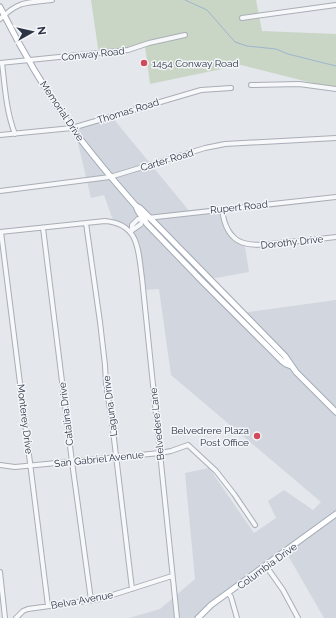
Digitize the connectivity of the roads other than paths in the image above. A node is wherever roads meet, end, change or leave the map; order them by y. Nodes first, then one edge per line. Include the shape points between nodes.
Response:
1 (52, 0) edge
2 (336, 5) edge
3 (0, 7) edge
4 (2, 17) edge
5 (242, 18) dead end
6 (185, 35) dead end
7 (29, 60) junction
8 (1, 63) edge
9 (251, 85) dead end
10 (231, 88) dead end
11 (336, 89) edge
12 (72, 128) junction
13 (15, 134) junction
14 (0, 135) edge
15 (336, 138) edge
16 (110, 177) junction
17 (0, 191) edge
18 (336, 197) edge
19 (222, 209) junction
20 (145, 219) junction
21 (86, 223) junction
22 (43, 228) junction
23 (131, 231) junction
24 (0, 232) edge
25 (336, 237) edge
26 (336, 412) edge
27 (160, 452) junction
28 (116, 457) junction
29 (72, 462) junction
30 (0, 465) edge
31 (31, 465) junction
32 (336, 514) edge
33 (255, 525) dead end
34 (266, 566) junction
35 (0, 572) edge
36 (172, 576) junction
37 (132, 589) junction
38 (228, 593) junction
39 (91, 600) junction
40 (48, 606) junction
41 (6, 618) edge
42 (16, 618) edge
43 (177, 618) edge
44 (198, 618) edge
45 (237, 618) edge
46 (298, 618) edge

1 - 4 street via 17,5
2 - 5 street
3 - 4 main road, Memorial Drive
4 - 7 main road, Memorial Drive
6 - 7 street, Conway Road via 128,50
7 - 8 street, Conway Road
7 - 12 main road, Memorial Drive
8 - 13 street via 8,114
9 - 11 street via 299,84
10 - 12 street, Thomas Road via 201,90
12 - 13 street, Thomas Road
12 - 16 main road, Memorial Drive
13 - 14 street, Thomas Road
15 - 16 street, Carter Road via 224,144
16 - 17 street, Carter Road
16 - 20 main road, Memorial Drive via 140,208
18 - 19 street, Rupert Road
19 - 20 street, Rupert Road
19 - 25 street, Dorothy Drive via 230,232 248,245 262,246
20 - 23 street via 138,219 132,225
20 - 26 main road, Memorial Drive via 285,356 291,366
21 - 22 street
21 - 23 street via 115,222
21 - 28 street, Laguna Drive
22 - 24 street
22 - 29 street, Catalina Drive
23 - 27 street, Belvedere Lane via 138,249
24 - 31 street, Monterey Drive
27 - 28 street, San Gabriel Avenue
27 - 33 street, San Gabriel Avenue via 188,445 216,471
27 - 36 street, Belvedere Lane
28 - 29 street, San Gabriel Avenue
28 - 37 street, Laguna Drive
29 - 31 street, San Gabriel Avenue
29 - 39 street, Catalina Drive
30 - 31 street, San Gabriel Avenue
31 - 40 street, Monterey Drive
32 - 34 main road, Columbia Drive
34 - 38 main road, Columbia Drive
34 - 46 street
35 - 41 street
36 - 37 street, Belva Avenue
36 - 43 street, Belvedere Lane
37 - 39 street, Belva Avenue
38 - 44 main road, Columbia Drive
38 - 45 street
39 - 40 street, Belva Avenue
40 - 42 street, Belva Avenue via 28,609

